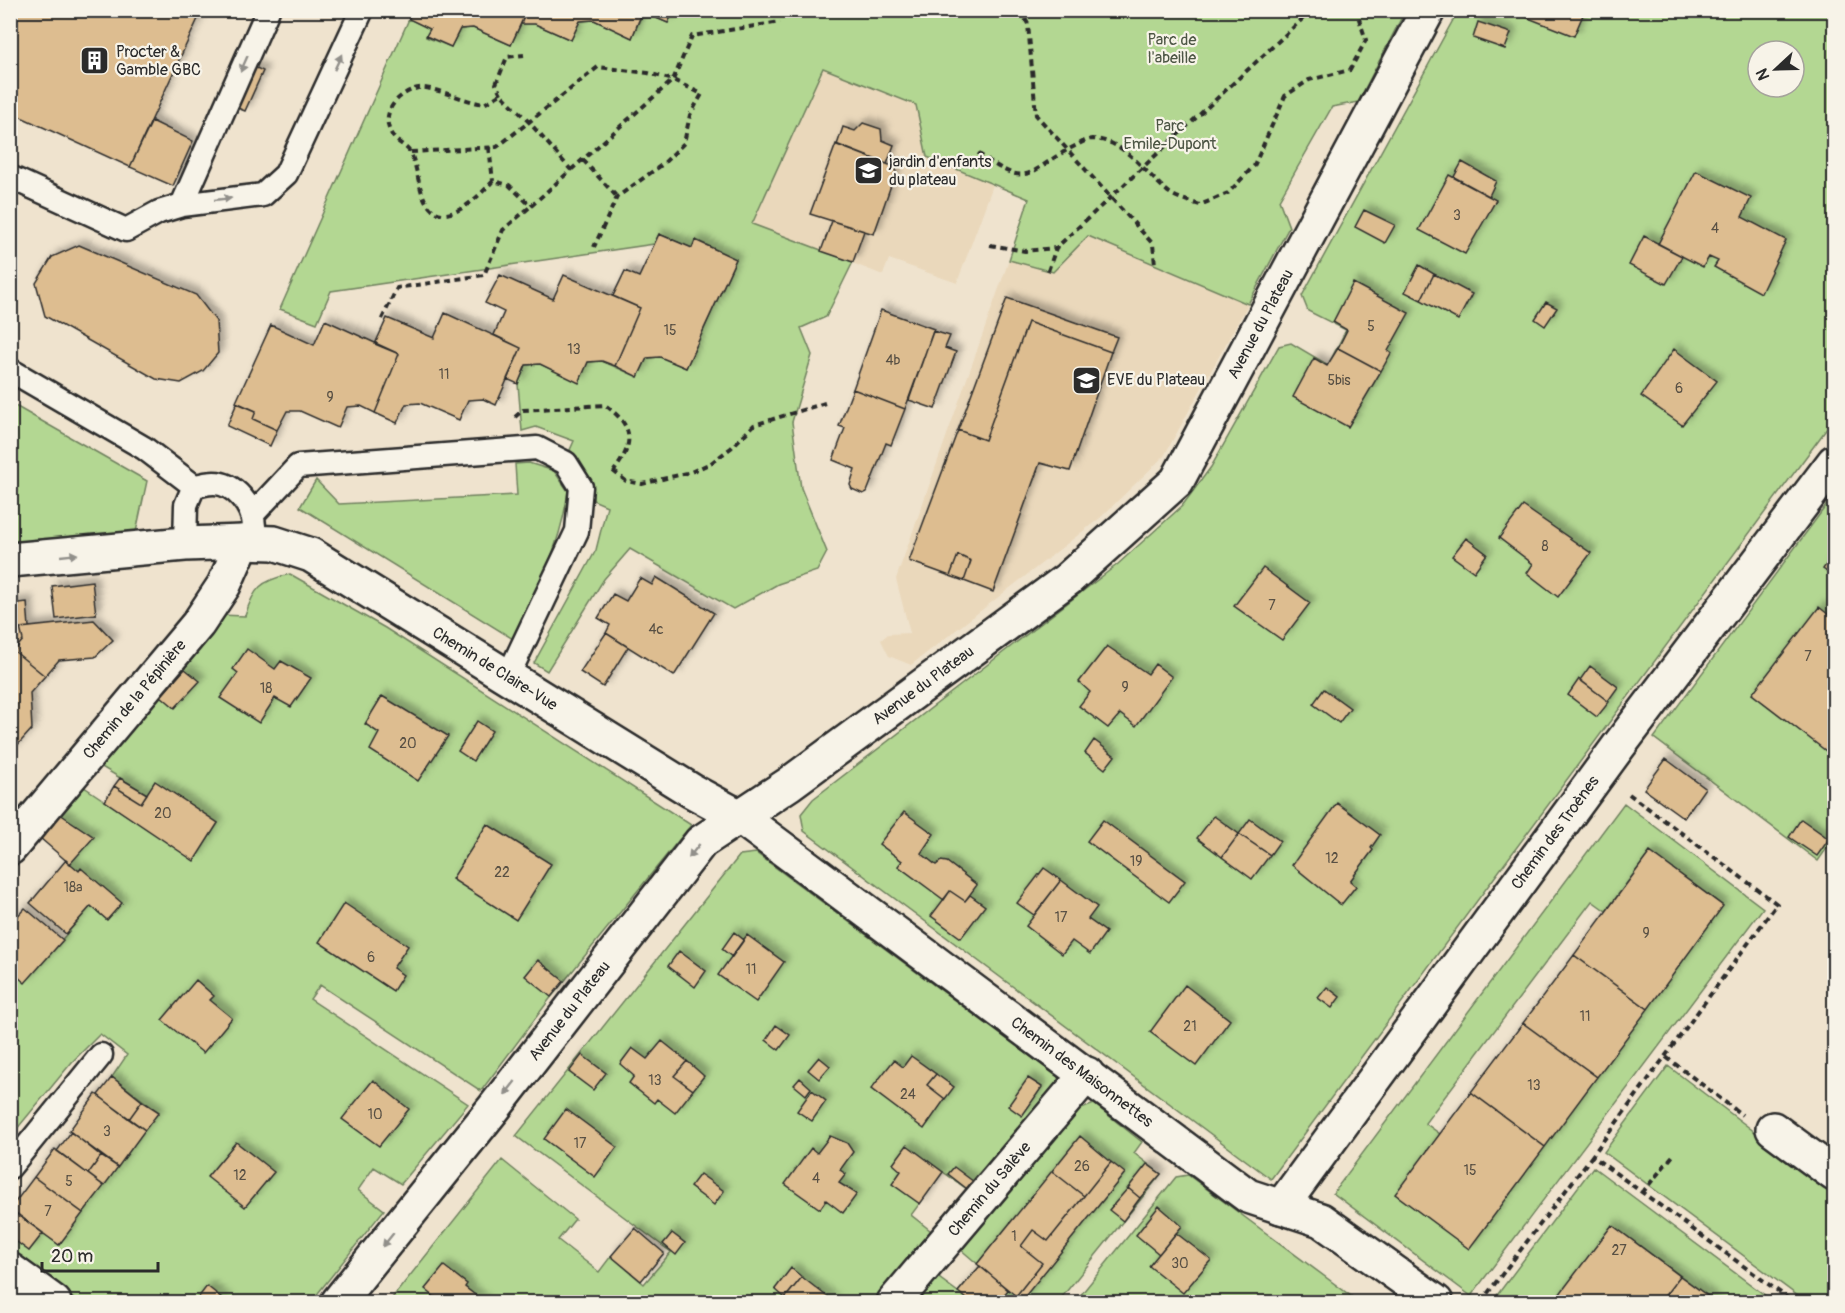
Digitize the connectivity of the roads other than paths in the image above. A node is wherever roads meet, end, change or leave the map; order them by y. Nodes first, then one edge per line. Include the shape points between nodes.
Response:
1 (268, 10) edge
2 (362, 10) edge
3 (1428, 10) edge
4 (10, 177) edge
5 (182, 205) junction
6 (10, 370) edge
7 (1834, 462) edge
8 (194, 486) junction
9 (248, 527) junction
10 (185, 544) junction
11 (10, 560) edge
12 (508, 675) junction
13 (740, 817) junction
14 (10, 848) edge
15 (101, 1055) dead end
16 (1087, 1074) junction
17 (1773, 1129) road end
18 (10, 1167) edge
19 (1834, 1174) edge
20 (1281, 1207) junction
21 (10, 1270) edge
22 (54, 1302) edge
23 (338, 1302) edge
24 (894, 1302) edge
25 (1436, 1302) edge

1 -> 5 lane
5 -> 2 lane via 263,195 286,174
3 - 13 street, Avenue du Plateau via 1177,481 1068,579
4 - 5 lane via 126,230
6 - 8 lane via 144,448
7 - 20 street, Chemin des Troènes via 1600,772
8 - 9 lane via 216,483 235,490
8 - 10 lane via 186,505
9 - 10 street, Chemin de Claire-Vue
9 - 12 street, Chemin de Claire-Vue via 274,543 311,555
9 - 12 lane via 298,466 537,448 566,463 581,487 577,531
9 - 14 street, Chemin de la Pépinière via 224,585 198,624
11 -> 10 street
12 - 13 street, Chemin de Claire-Vue
13 - 16 street, Chemin des Maisonnettes
13 -> 23 street, Avenue du Plateau via 701,842
15 - 18 lane
16 - 20 street, Chemin des Maisonnettes via 1248,1196
16 - 24 street, Chemin du Salève
17 - 19 street
20 - 25 street, Chemin des Maisonnettes via 1322,1220
21 - 22 street

